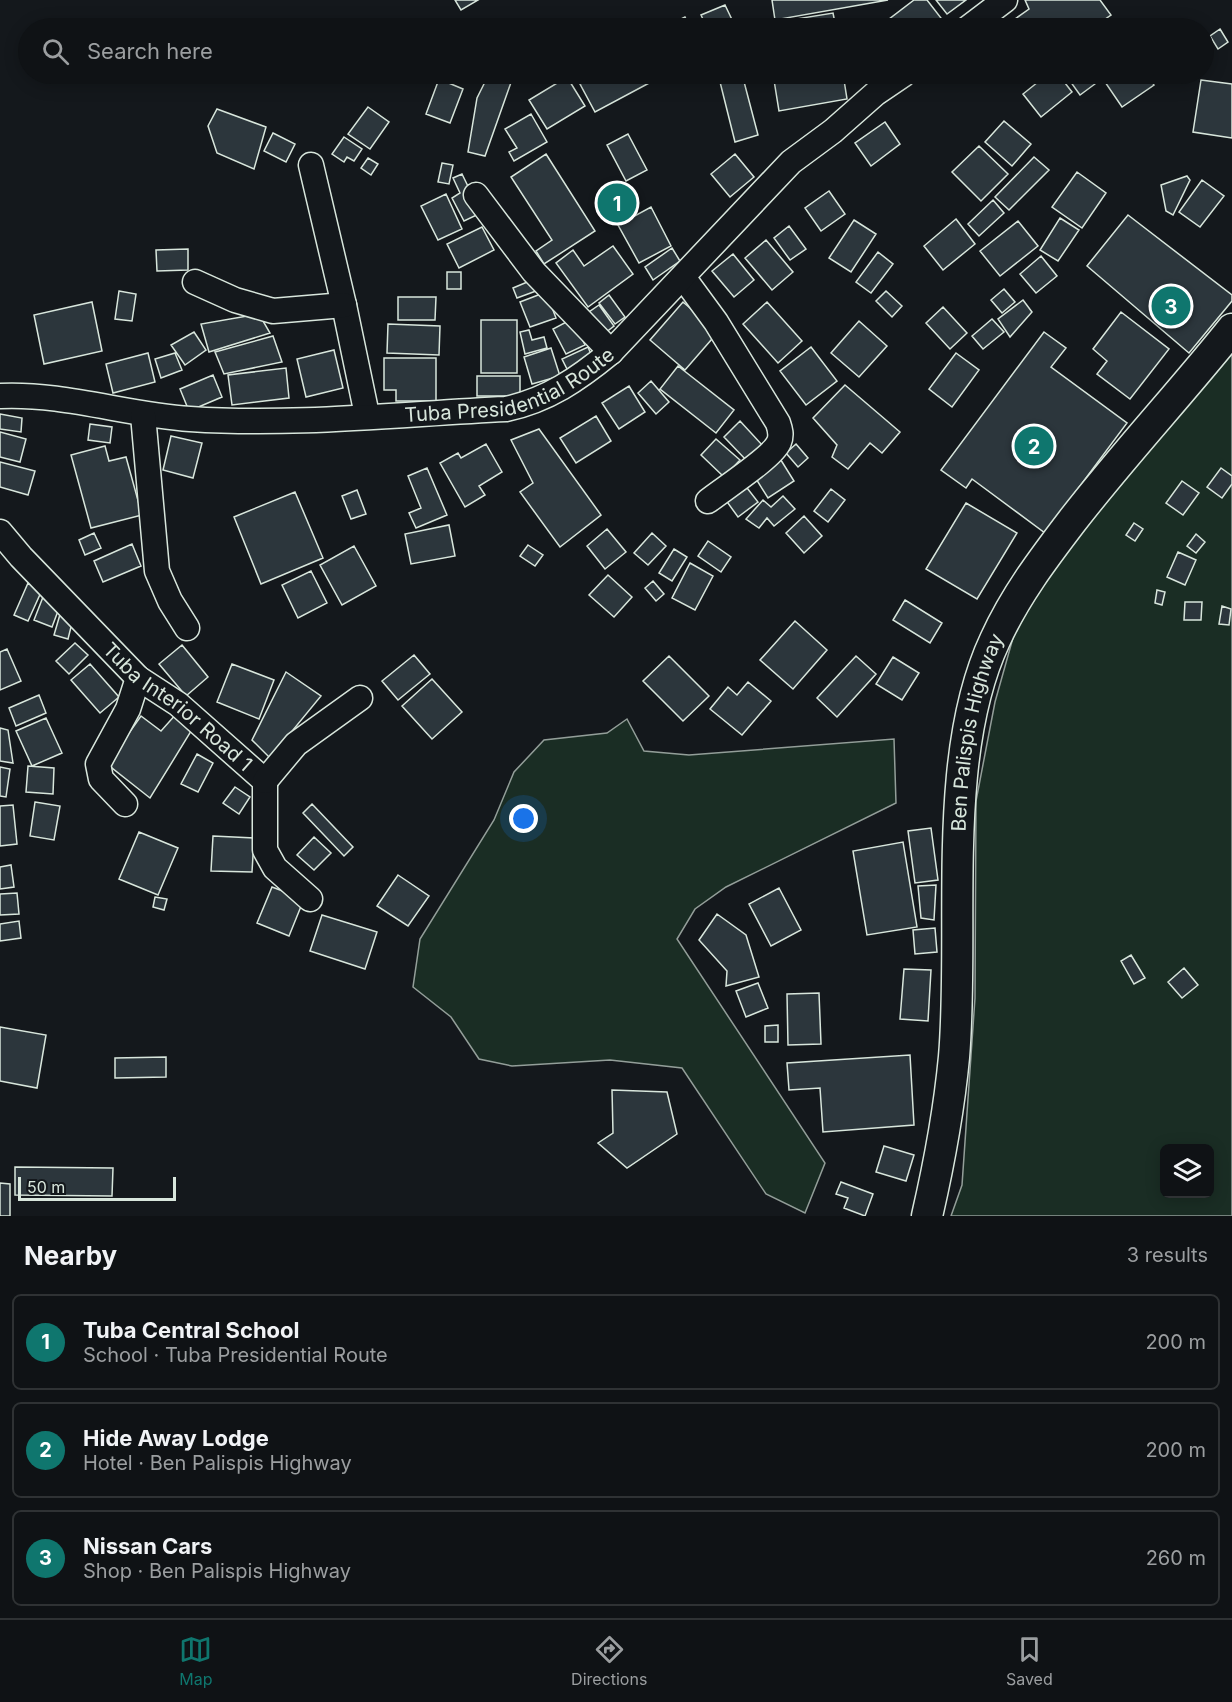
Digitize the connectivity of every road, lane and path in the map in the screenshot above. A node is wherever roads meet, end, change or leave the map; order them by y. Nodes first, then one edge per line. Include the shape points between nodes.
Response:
1 (1005, 0) edge
2 (981, 18) edge
3 (889, 84) edge
4 (311, 165) dead end
5 (476, 195) dead end
6 (683, 277) junction
7 (195, 282) dead end
8 (344, 305) junction
9 (1232, 329) edge
10 (611, 352) junction
11 (0, 396) edge
12 (143, 415) junction
13 (367, 415) junction
14 (708, 501) dead end
15 (0, 532) edge
16 (187, 628) dead end
17 (138, 678) junction
18 (360, 698) dead end
19 (265, 782) junction
20 (125, 804) dead end
21 (310, 899) dead end
22 (927, 1216) edge

1 - 2 street
3 - 6 street, Tuba Presidential Route via 791,162
4 - 8 street
5 - 10 street via 534,272
6 - 10 street, Tuba Presidential Route
6 - 14 street via 716,321 781,434 769,453
7 - 8 street via 273,311
8 - 13 street
9 - 22 main road, Ben Palispis Highway via 1112,470 1037,567 994,641 974,703 963,776 954,1057
10 - 13 street, Tuba Presidential Route via 580,377 531,404 506,409
11 - 12 street, Tuba Presidential Route via 63,400
12 - 13 street, Tuba Presidential Route via 239,422
12 - 16 street via 157,572
15 - 17 street, Tuba Interior Road 1
17 - 19 street, Tuba Interior Road 1 via 178,704
17 - 20 street via 128,709 98,764 101,778
18 - 19 street via 296,744
19 - 21 street, Tuba Interior Road 1 via 265,850 275,868

